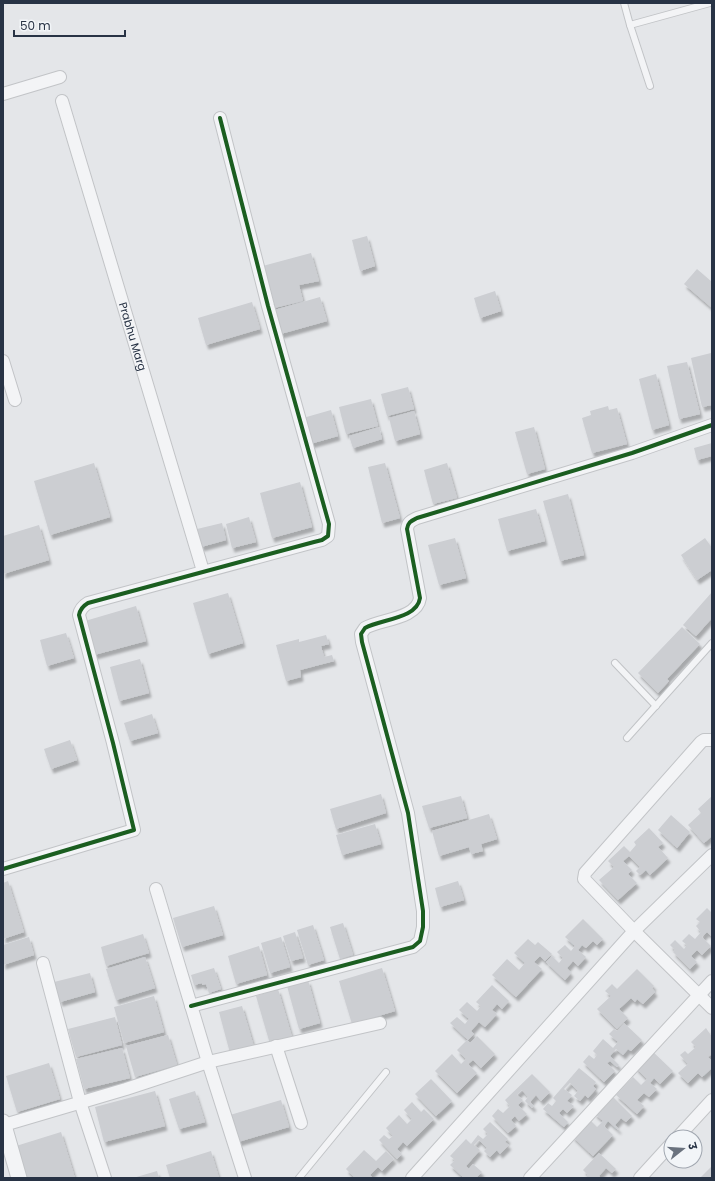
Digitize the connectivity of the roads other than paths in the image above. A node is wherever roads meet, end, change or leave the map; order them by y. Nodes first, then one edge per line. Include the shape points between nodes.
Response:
1 (624, 3) edge
2 (710, 3) edge
3 (630, 25) junction
4 (60, 77) dead end
5 (650, 86) dead end
6 (3, 94) edge
7 (62, 101) dead end
8 (220, 118) dead end
9 (3, 361) edge
10 (15, 400) dead end
11 (712, 425) edge
12 (204, 571) junction
13 (712, 643) edge
14 (614, 664) dead end
15 (656, 706) junction
16 (709, 737) edge
17 (627, 738) dead end
18 (712, 855) edge
19 (3, 869) edge
20 (156, 888) dead end
21 (634, 932) junction
22 (43, 963) dead end
23 (712, 981) edge
24 (699, 995) junction
25 (191, 1006) junction
26 (712, 1008) edge
27 (380, 1023) dead end
28 (276, 1046) junction
29 (208, 1062) junction
30 (386, 1072) dead end
31 (712, 1100) edge
32 (80, 1102) junction
33 (3, 1123) edge
34 (301, 1123) dead end
35 (685, 1129) edge
36 (663, 1153) edge
37 (19, 1178) edge
38 (105, 1178) edge
39 (245, 1178) edge
40 (299, 1178) edge
41 (412, 1178) edge
42 (530, 1178) edge
43 (640, 1178) edge

1 - 3 lane
2 - 3 lane
3 - 5 lane
4 - 6 street
7 - 12 street, Prabhu Marg
8 - 12 street via 329,531 328,536 322,540
9 - 10 street
11 - 25 street via 417,518 408,524 406,529 419,603 409,613 365,628 361,634 408,813 424,911 420,941 413,947
12 - 19 street via 88,603 80,610 79,615 134,830
13 - 15 lane
14 - 15 lane
15 - 17 lane
16 - 21 street via 584,876 586,883
18 - 21 street
20 - 25 street
21 - 24 street
21 - 41 street
22 - 32 street
23 - 24 street
24 - 26 street
24 - 42 street
25 - 29 street
27 - 28 street
28 - 29 street
28 - 34 street
29 - 32 street
29 - 39 street
30 - 40 lane
31 - 35 street
32 - 33 street
32 - 38 street
33 - 37 street
36 - 43 street

